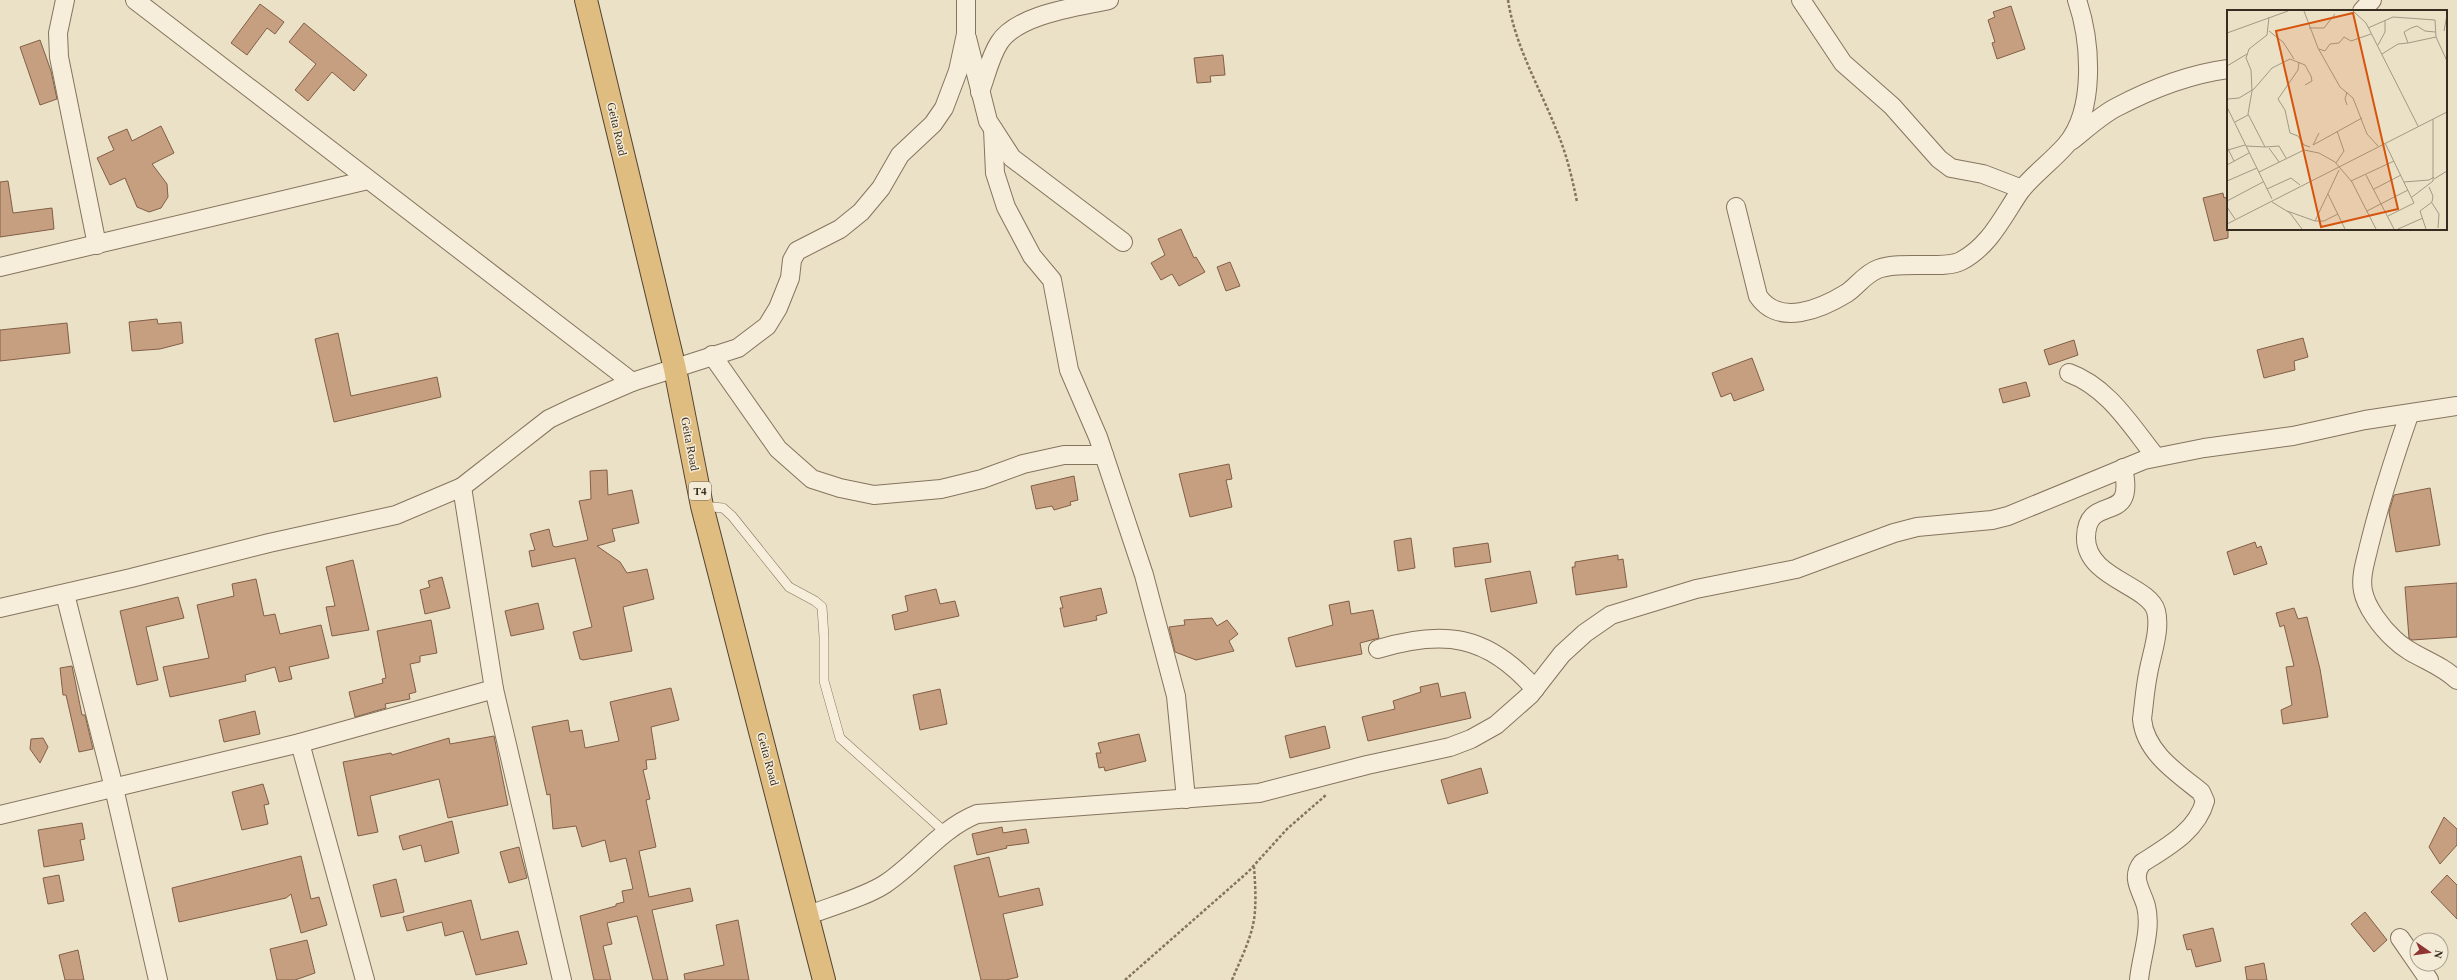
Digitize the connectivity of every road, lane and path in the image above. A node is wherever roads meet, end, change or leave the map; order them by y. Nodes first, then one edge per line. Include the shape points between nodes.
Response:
1 (65, 0) edge
2 (135, 0) edge
3 (586, 0) edge
4 (966, 0) edge
5 (1109, 0) edge
6 (1508, 0) edge
7 (1801, 0) edge
8 (2077, 0) edge
9 (2372, 0) edge
10 (2363, 10) edge
11 (966, 34) junction
12 (2227, 69) edge
13 (980, 92) junction
14 (993, 129) junction
15 (2067, 144) junction
16 (368, 180) junction
17 (2022, 189) junction
18 (1577, 202) dead end
19 (1736, 207) dead end
20 (1123, 242) dead end
21 (97, 245) junction
22 (0, 267) edge
23 (712, 355) junction
24 (675, 368) junction
25 (2069, 373) dead end
26 (632, 382) junction
27 (2457, 406) edge
28 (2409, 415) junction
29 (1104, 455) junction
30 (2156, 457) junction
31 (2123, 468) junction
32 (462, 487) junction
33 (702, 506) junction
34 (65, 594) junction
35 (0, 608) edge
36 (1378, 649) dead end
37 (2457, 680) edge
38 (494, 689) junction
39 (1535, 689) junction
40 (300, 743) junction
41 (114, 788) junction
42 (1330, 792) dead end
43 (1186, 799) junction
44 (0, 815) edge
45 (946, 832) junction
46 (1254, 866) junction
47 (809, 915) junction
48 (2400, 938) dead end
49 (158, 980) edge
50 (365, 980) edge
51 (562, 980) edge
52 (824, 980) edge
53 (1125, 980) edge
54 (1232, 980) edge
55 (2139, 980) edge
56 (2430, 980) edge

1 - 21 street via 58,33 59,57
2 - 16 street
3 - 24 highway, Geita Road / T4
4 - 11 street
5 - 13 street via 1042,16 1016,26 999,42
6 - 18 path via 1512,25 1557,130 1572,176
7 - 17 street via 1843,63 1892,106 1938,159 1951,168 1983,174
8 - 15 street via 2084,20 2088,49 2086,95 2079,121
9 - 10 street
11 - 13 street
11 - 23 street via 958,71 944,108 933,124 900,155 881,188 860,212 840,229 797,251 792,260 784,296 767,326 738,348
12 - 15 street via 2205,72 2149,92 2114,108
13 - 14 street via 988,121
14 - 20 street via 1012,158
14 - 29 street via 995,173 1006,208 1032,256 1052,280 1069,370
15 - 17 street
16 - 21 street
16 - 26 street
17 - 19 street via 1991,237 1960,261 1951,264 1886,266 1868,274 1848,292 1823,306 1788,314 1771,310 1758,296
21 - 22 street
23 - 24 street
23 - 29 street via 778,449 812,479 840,488 874,495 941,489 982,479 1023,464 1064,455
24 - 26 street
24 - 33 highway, Geita Road / T4
25 - 30 street via 2082,378 2102,393
26 - 32 street via 549,419
27 - 28 street
28 - 30 street via 2365,420 2293,436
28 - 37 street via 2380,500 2362,577 2363,592 2368,606 2392,638
29 - 43 street via 1144,575 1172,682
30 - 31 street
31 - 39 street via 2008,516 1992,520 1917,527 1796,569 1696,589 1611,615 1585,632 1562,654
31 - 55 street via 2126,496 2120,504 2098,511 2092,516 2085,538 2089,551 2107,574 2149,601 2156,610 2156,627 2142,720 2143,730 2152,748 2201,792 2205,801 2202,812 2185,832 2137,869 2136,878 2146,907 2147,925
32 - 34 street via 396,515 269,543
32 - 38 street
33 - 45 lane via 723,508 789,587 819,603 824,613 824,681 840,738
33 - 47 highway, Geita Road / T4
34 - 35 street
34 - 41 street
36 - 39 street via 1427,637 1459,640 1500,658
38 - 40 street
38 - 51 street
39 - 43 street via 1496,724 1450,747 1259,793
40 - 41 street
40 - 50 street
41 - 44 street
41 - 49 street
42 - 46 path via 1287,829
43 - 45 street via 990,811 963,820
45 - 47 street via 884,885
46 - 53 path
46 - 54 path via 1253,923
47 - 52 highway, Geita Road / T4
48 - 56 street

